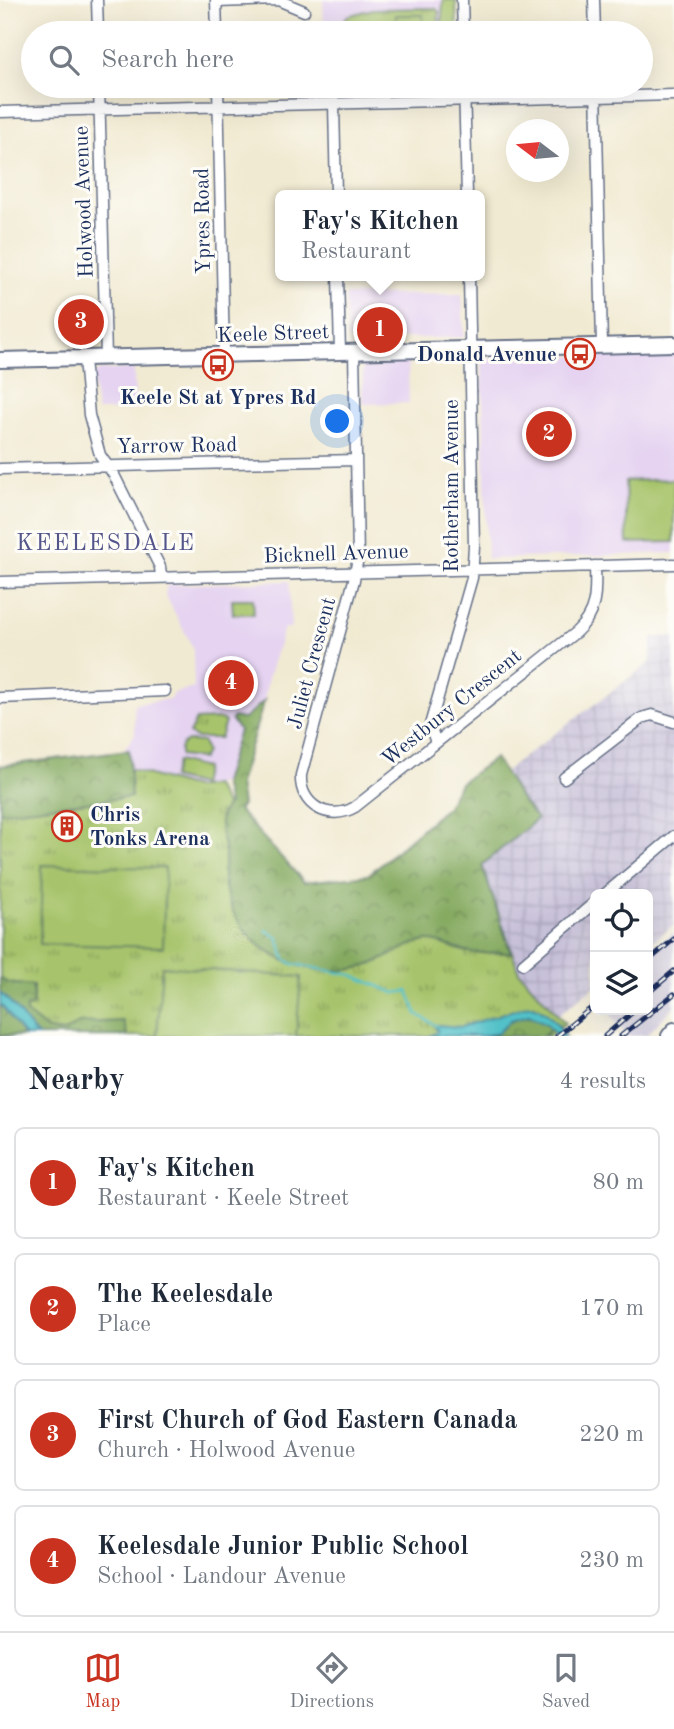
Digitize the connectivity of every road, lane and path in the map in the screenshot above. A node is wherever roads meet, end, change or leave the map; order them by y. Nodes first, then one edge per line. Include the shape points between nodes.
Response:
1 (97, 0) edge
2 (462, 0) edge
3 (594, 0) edge
4 (216, 1) edge
5 (304, 11) dead end
6 (98, 21) edge
7 (217, 21) edge
8 (463, 21) edge
9 (595, 21) edge
10 (674, 95) edge
11 (653, 96) edge
12 (100, 98) edge
13 (218, 98) edge
14 (553, 98) edge
15 (597, 98) edge
16 (465, 100) junction
17 (334, 104) junction
18 (218, 106) junction
19 (100, 109) junction
20 (0, 112) edge
21 (336, 190) edge
22 (467, 190) edge
23 (339, 281) edge
24 (469, 281) edge
25 (674, 344) edge
26 (602, 345) junction
27 (470, 349) junction
28 (347, 352) junction
29 (224, 355) junction
30 (106, 358) junction
31 (84, 359) junction
32 (0, 360) edge
33 (356, 460) junction
34 (107, 466) junction
35 (0, 469) edge
36 (674, 564) edge
37 (594, 566) junction
38 (472, 569) junction
39 (355, 572) junction
40 (161, 577) junction
41 (0, 582) edge
42 (165, 691) dead end
43 (0, 698) edge
44 (674, 722) edge
45 (436, 743) junction
46 (301, 775) joint
47 (564, 778) dead end
48 (674, 836) edge
49 (611, 889) edge
50 (590, 906) edge
51 (523, 964) dead end
52 (674, 1030) edge
53 (669, 1036) edge

1 - 6 street
2 - 8 street
3 - 9 street
4 - 5 street via 278,0
4 - 7 street
10 - 11 street
12 - 19 street, Holwood Avenue
13 - 18 street, Ypres Road
14 - 16 street
15 - 26 street
16 - 17 street
16 - 22 street
17 - 18 street
17 - 21 street
18 - 19 street
18 - 29 street, Ypres Road
19 - 20 street
19 - 30 street, Holwood Avenue
23 - 28 street, Juliet Crescent
24 - 27 street, Rotherham Avenue
25 - 26 main road, Keele Street
26 - 27 main road, Keele Street
27 - 28 main road, Keele Street
27 - 38 street, Rotherham Avenue
28 - 29 main road, Keele Street
28 - 33 street, Juliet Crescent
29 - 30 main road, Keele Street
30 - 31 main road, Keele Street
31 - 32 main road, Keele Street
31 - 34 street via 89,415
33 - 34 street, Yarrow Road
33 - 39 street, Juliet Crescent
34 - 35 street, Yarrow Road
34 - 40 street
36 - 37 street, Bicknell Avenue
37 - 38 street, Bicknell Avenue
37 - 45 street, Westbury Crescent via 594,606 582,626
38 - 39 street, Bicknell Avenue
38 - 45 street, Rotherham Avenue via 430,725
39 - 40 street, Bicknell Avenue
39 - 46 street, Juliet Crescent
40 - 41 street, Bicknell Avenue
42 - 43 street
44 - 47 street via 652,715 642,718
45 - 46 street, Westbury Crescent via 342,813 313,806 303,792
48 - 49 street
50 - 51 street
52 - 53 main road

